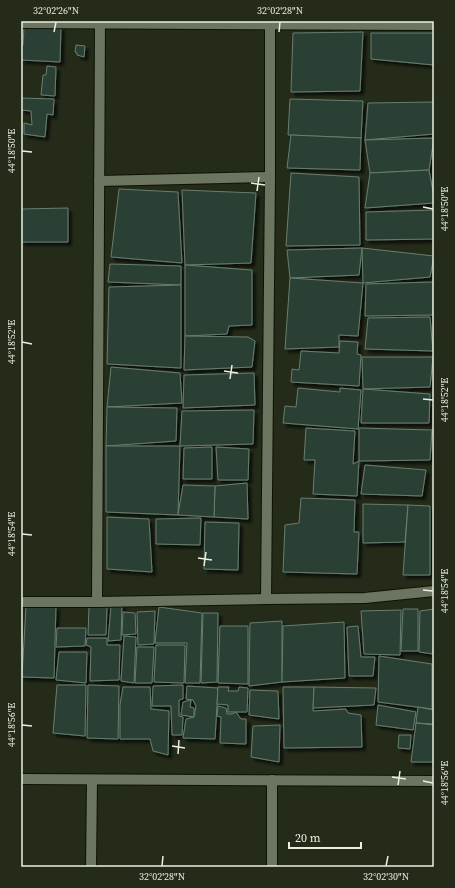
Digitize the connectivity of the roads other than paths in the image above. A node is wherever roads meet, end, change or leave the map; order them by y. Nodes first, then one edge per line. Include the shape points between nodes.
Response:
1 (21, 23) edge
2 (100, 23) junction
3 (270, 23) junction
4 (434, 25) edge
5 (270, 176) junction
6 (100, 181) junction
7 (434, 591) edge
8 (266, 599) junction
9 (21, 602) edge
10 (97, 602) junction
11 (21, 780) edge
12 (92, 780) junction
13 (272, 780) junction
14 (434, 781) edge
15 (91, 867) edge
16 (272, 867) edge

1 - 2 street
2 - 3 street
2 - 6 street
3 - 4 street
3 - 5 street
5 - 6 street
5 - 8 street
6 - 10 street
7 - 8 street via 365,598
8 - 10 street
9 - 10 street
11 - 12 street
12 - 13 street
12 - 15 street
13 - 14 street
13 - 16 street

